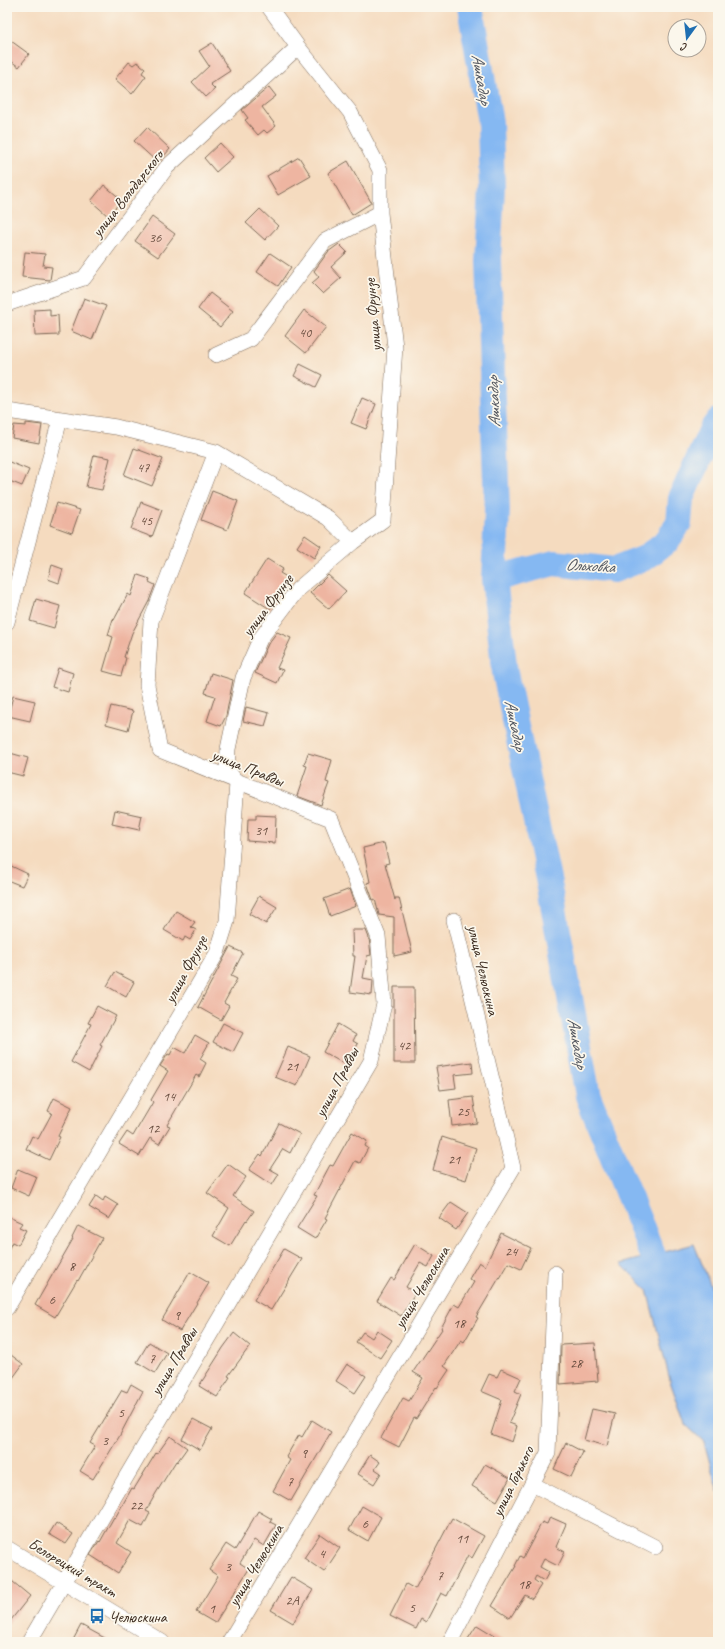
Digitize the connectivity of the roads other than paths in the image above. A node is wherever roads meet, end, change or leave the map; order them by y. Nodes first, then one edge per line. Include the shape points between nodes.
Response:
1 (269, 7) edge
2 (298, 47) junction
3 (380, 213) junction
4 (7, 304) edge
5 (216, 355) dead end
6 (7, 411) edge
7 (60, 419) junction
8 (216, 452) junction
9 (353, 542) junction
10 (7, 622) edge
11 (237, 783) junction
12 (454, 920) dead end
13 (556, 1274) dead end
14 (7, 1308) edge
15 (532, 1484) junction
16 (655, 1547) dead end
17 (7, 1548) edge
18 (64, 1582) junction
19 (28, 1642) edge
20 (162, 1642) edge
21 (229, 1642) edge
22 (450, 1642) edge

1 - 2 street, улица Фрунзе
2 - 3 street, улица Фрунзе via 350,112 380,170
2 - 4 street, улица Володарского via 168,166 84,278
3 - 5 street via 325,241 251,339
3 - 9 street, улица Фрунзе via 395,347 383,520
6 - 7 street
7 - 8 street via 116,427
7 - 10 street
8 - 9 street via 328,518
8 - 11 street, улица Правды via 151,621 147,685 160,750
9 - 11 street, улица Фрунзе via 298,589 260,639 243,678 228,748 228,769
11 - 14 street, улица Фрунзе via 227,921 217,953
11 - 18 street, улица Правды via 330,819 378,936 384,1004 381,1018 371,1061
12 - 21 street, улица Челюскина via 513,1168
13 - 15 street, улица Горького via 548,1453
15 - 16 street
15 - 22 street, улица Горького
17 - 18 street, Белорецкий тракт
18 - 19 street, улица Правды
18 - 20 street, Белорецкий тракт

